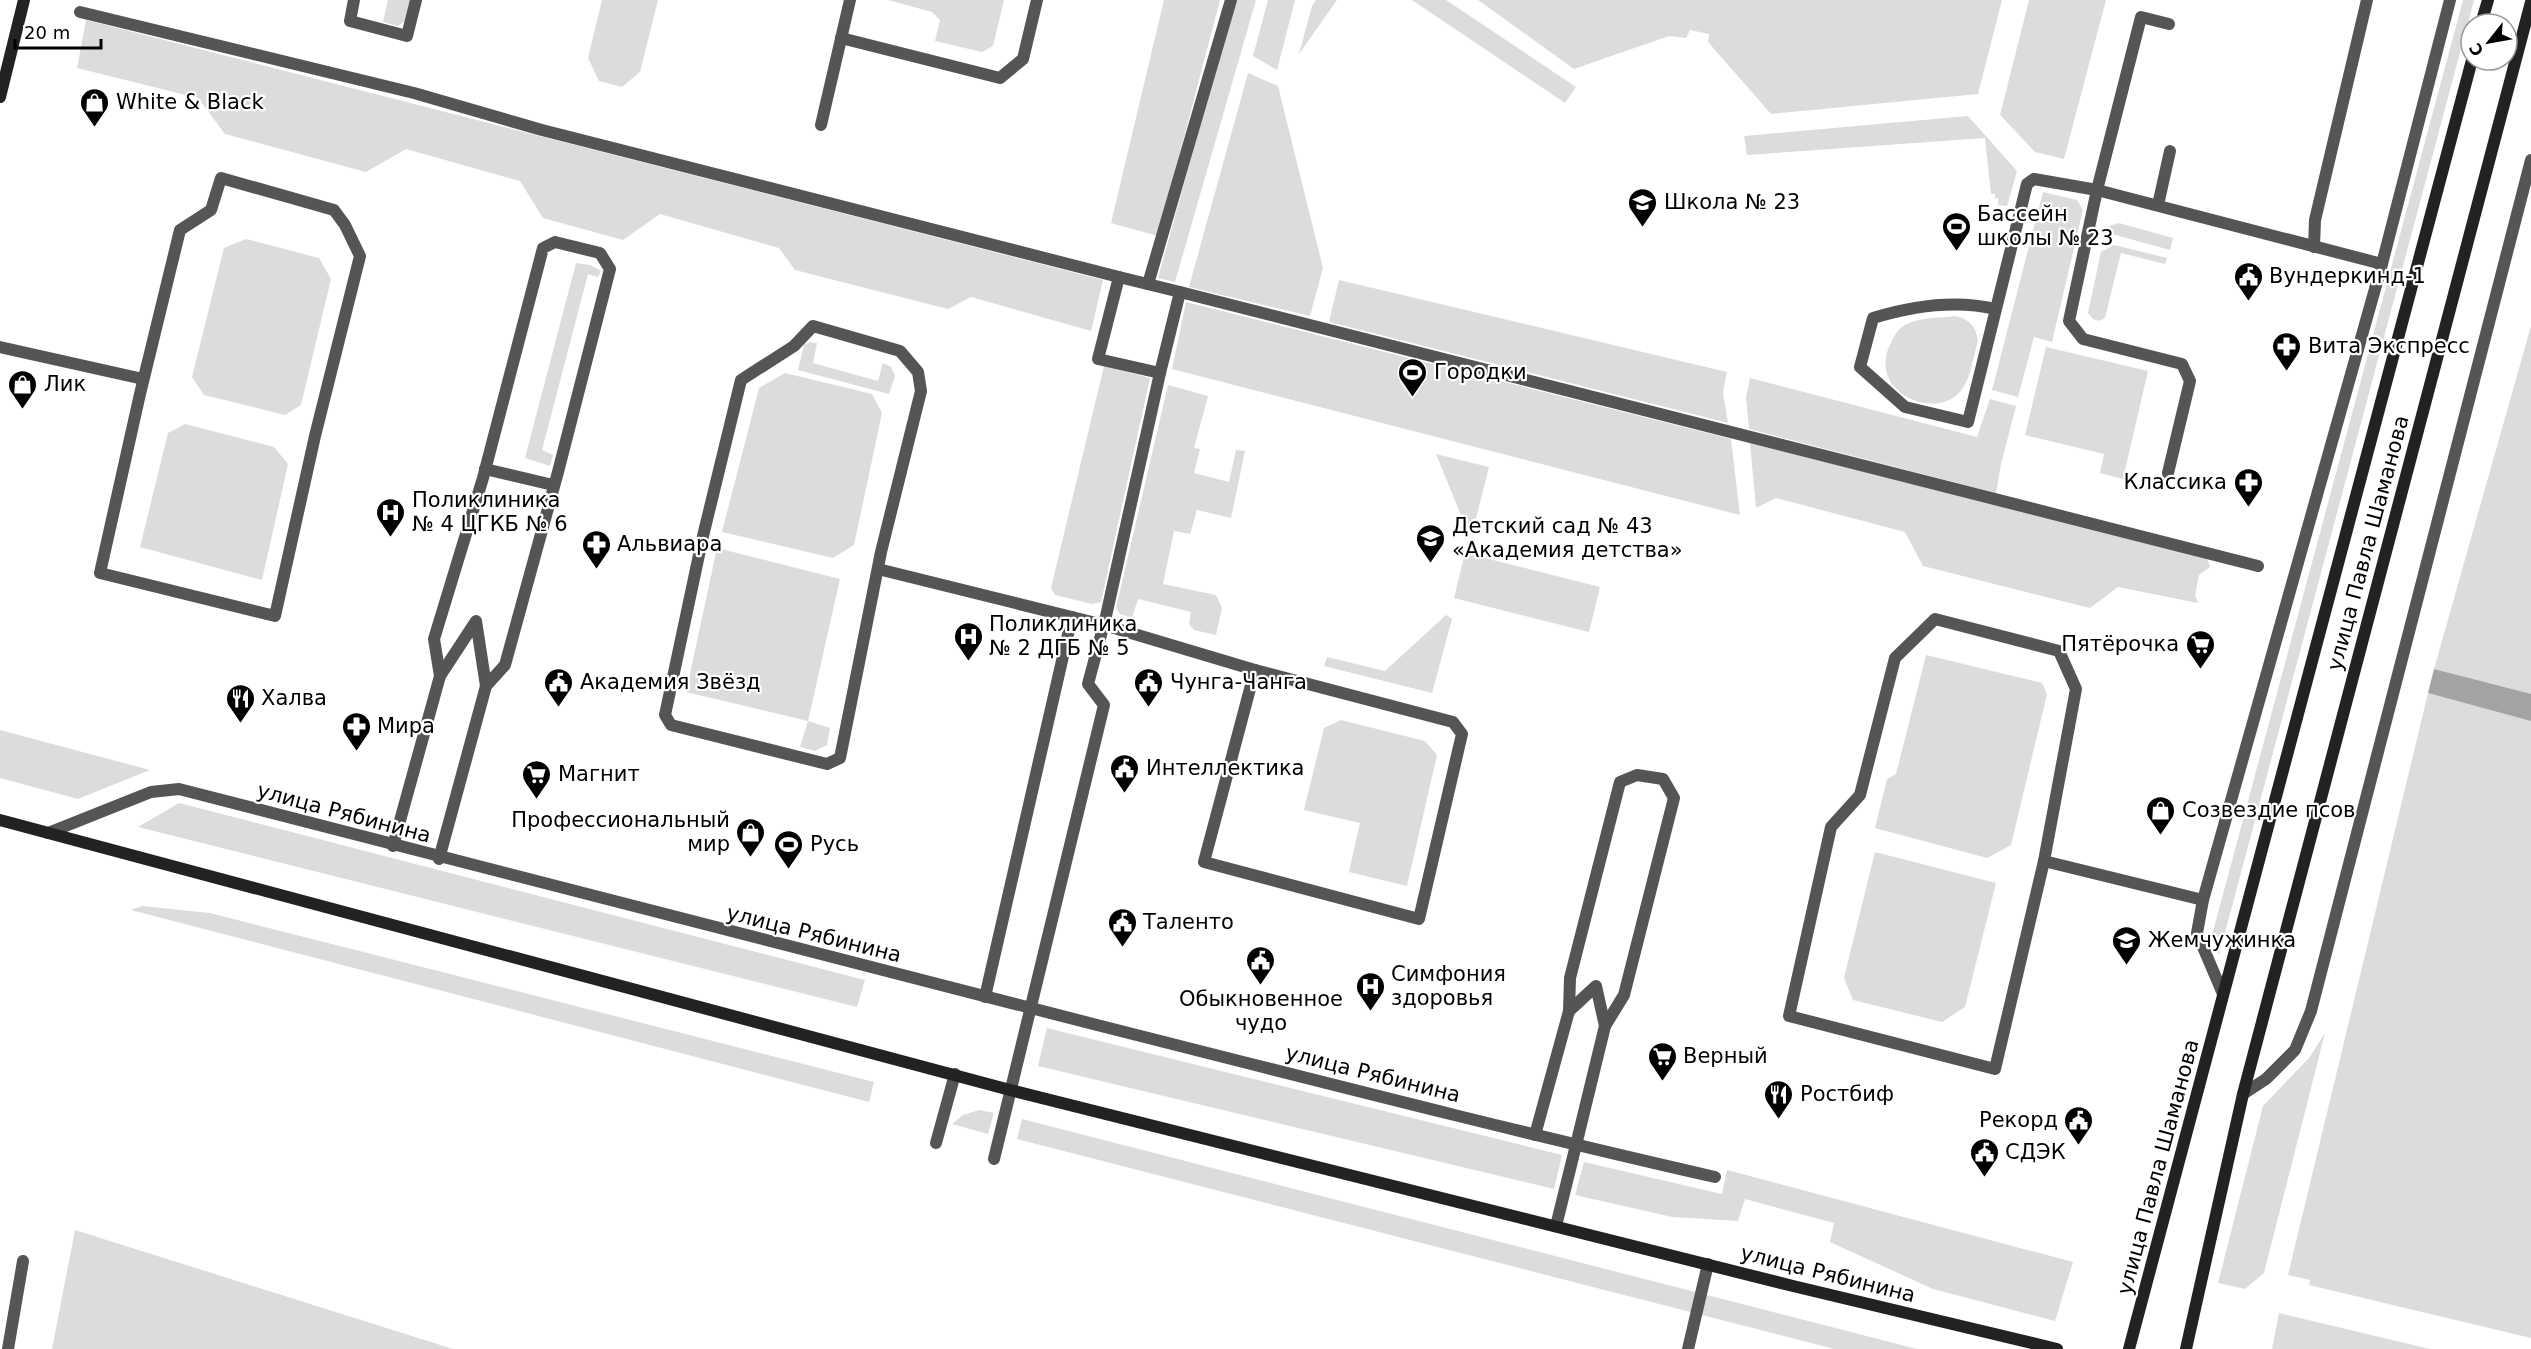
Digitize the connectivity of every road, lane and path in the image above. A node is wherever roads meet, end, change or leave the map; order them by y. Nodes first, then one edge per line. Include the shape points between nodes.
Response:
1 (24, 0) edge
2 (354, 0) edge
3 (416, 0) edge
4 (850, 0) edge
5 (1037, 0) edge
6 (1232, 0) edge
7 (2367, 0) edge
8 (2450, 0) edge
9 (2531, 2) edge
10 (80, 12) dead end
11 (2169, 24) dead end
12 (841, 38) junction
13 (2469, 72) edge
14 (0, 97) edge
15 (821, 125) dead end
16 (2170, 151) dead end
17 (2531, 160) edge
18 (2097, 190) junction
19 (2158, 205) junction
20 (2314, 247) junction
21 (2382, 264) junction
22 (1119, 277) junction
23 (1148, 284) junction
24 (1180, 292) junction
25 (1996, 309) junction
26 (0, 347) edge
27 (1160, 373) junction
28 (143, 379) junction
29 (485, 469) junction
30 (2168, 473) dead end
31 (553, 485) junction
32 (2258, 566) dead end
33 (878, 569) junction
34 (1072, 617) junction
35 (1104, 625) junction
36 (1255, 670) junction
37 (440, 676) junction
38 (486, 686) junction
39 (0, 820) edge
40 (48, 833) junction
41 (393, 846) junction
42 (439, 859) junction
43 (2044, 861) junction
44 (2203, 900) junction
45 (2223, 994) junction
46 (985, 997) junction
47 (1029, 1008) junction
48 (1569, 1011) junction
49 (1605, 1026) junction
50 (955, 1074) junction
51 (1010, 1090) junction
52 (2243, 1094) junction
53 (1535, 1135) junction
54 (936, 1143) dead end
55 (1576, 1145) junction
56 (994, 1159) dead end
57 (1715, 1177) dead end
58 (1556, 1226) junction
59 (23, 1261) dead end
60 (1708, 1264) junction
61 (8, 1349) edge
62 (1688, 1349) edge
63 (2056, 1349) edge
64 (2129, 1349) edge
65 (2186, 1349) edge

1 - 14 street
2 - 3 street via 350,21 407,36
4 - 12 street
5 - 12 street via 1023,59 1000,78
6 - 23 street
7 - 20 street via 2315,220
8 - 21 street
9 - 52 street, улица Павла Шаманова
10 - 22 street via 414,93 581,141
11 - 18 street via 2141,17
12 - 15 street
13 - 45 street, улица Павла Шаманова
16 - 19 street
17 - 52 street via 2310,1011 2295,1050 2266,1079
18 - 19 street
18 - 25 street via 2034,179 2027,184
18 - 30 street via 2069,321 2083,339 2182,363 2190,381
19 - 20 street
20 - 21 street
21 - 44 street
22 - 23 street
22 - 27 street via 1098,359
23 - 24 street
24 - 27 street
24 - 32 street
25 - 25 street via 1976,304 1913,308 1873,318 1860,368 1905,407 1968,422
26 - 28 street
27 - 35 street
28 - 28 street via 180,230 211,210 221,177 334,210 360,256 275,616 100,573
29 - 31 street
29 - 31 street via 543,248 555,242 576,246 600,253 610,269
29 - 37 street via 434,639
31 - 38 street via 505,665
33 - 33 street via 840,758 827,764 670,725 665,715 741,380 794,346 813,326 900,351 918,372 921,391
33 - 34 street
34 - 35 street
34 - 46 street
35 - 36 street
35 - 47 street via 1088,684 1104,705
36 - 36 street via 1453,722 1462,734 1419,919 1204,862
37 - 38 street via 476,621
37 - 41 street
38 - 42 street
39 - 40 street, улица Рябинина
40 - 41 street, улица Рябинина via 152,792 179,789
40 - 50 street, улица Рябинина
41 - 42 street, улица Рябинина
42 - 46 street, улица Рябинина
43 - 43 street via 1995,1069 1789,1016 1831,826 1860,795 1895,658 1935,619 2059,651 2076,689
43 - 44 street
44 - 45 street via 2197,933
45 - 64 street, улица Павла Шаманова
46 - 47 street, улица Рябинина
47 - 51 street
47 - 53 street, улица Рябинина
48 - 49 street via 1596,986
48 - 49 street via 1570,978 1620,782 1637,774 1663,779 1674,798 1624,995
48 - 53 street
49 - 55 street
50 - 51 street, улица Рябинина
50 - 54 street
51 - 56 street
51 - 58 street, улица Рябинина
52 - 65 street, улица Павла Шаманова
53 - 55 street, улица Рябинина
55 - 57 street, улица Рябинина
55 - 58 street
58 - 60 street, улица Рябинина
59 - 61 street
60 - 62 street
60 - 63 street, улица Рябинина

